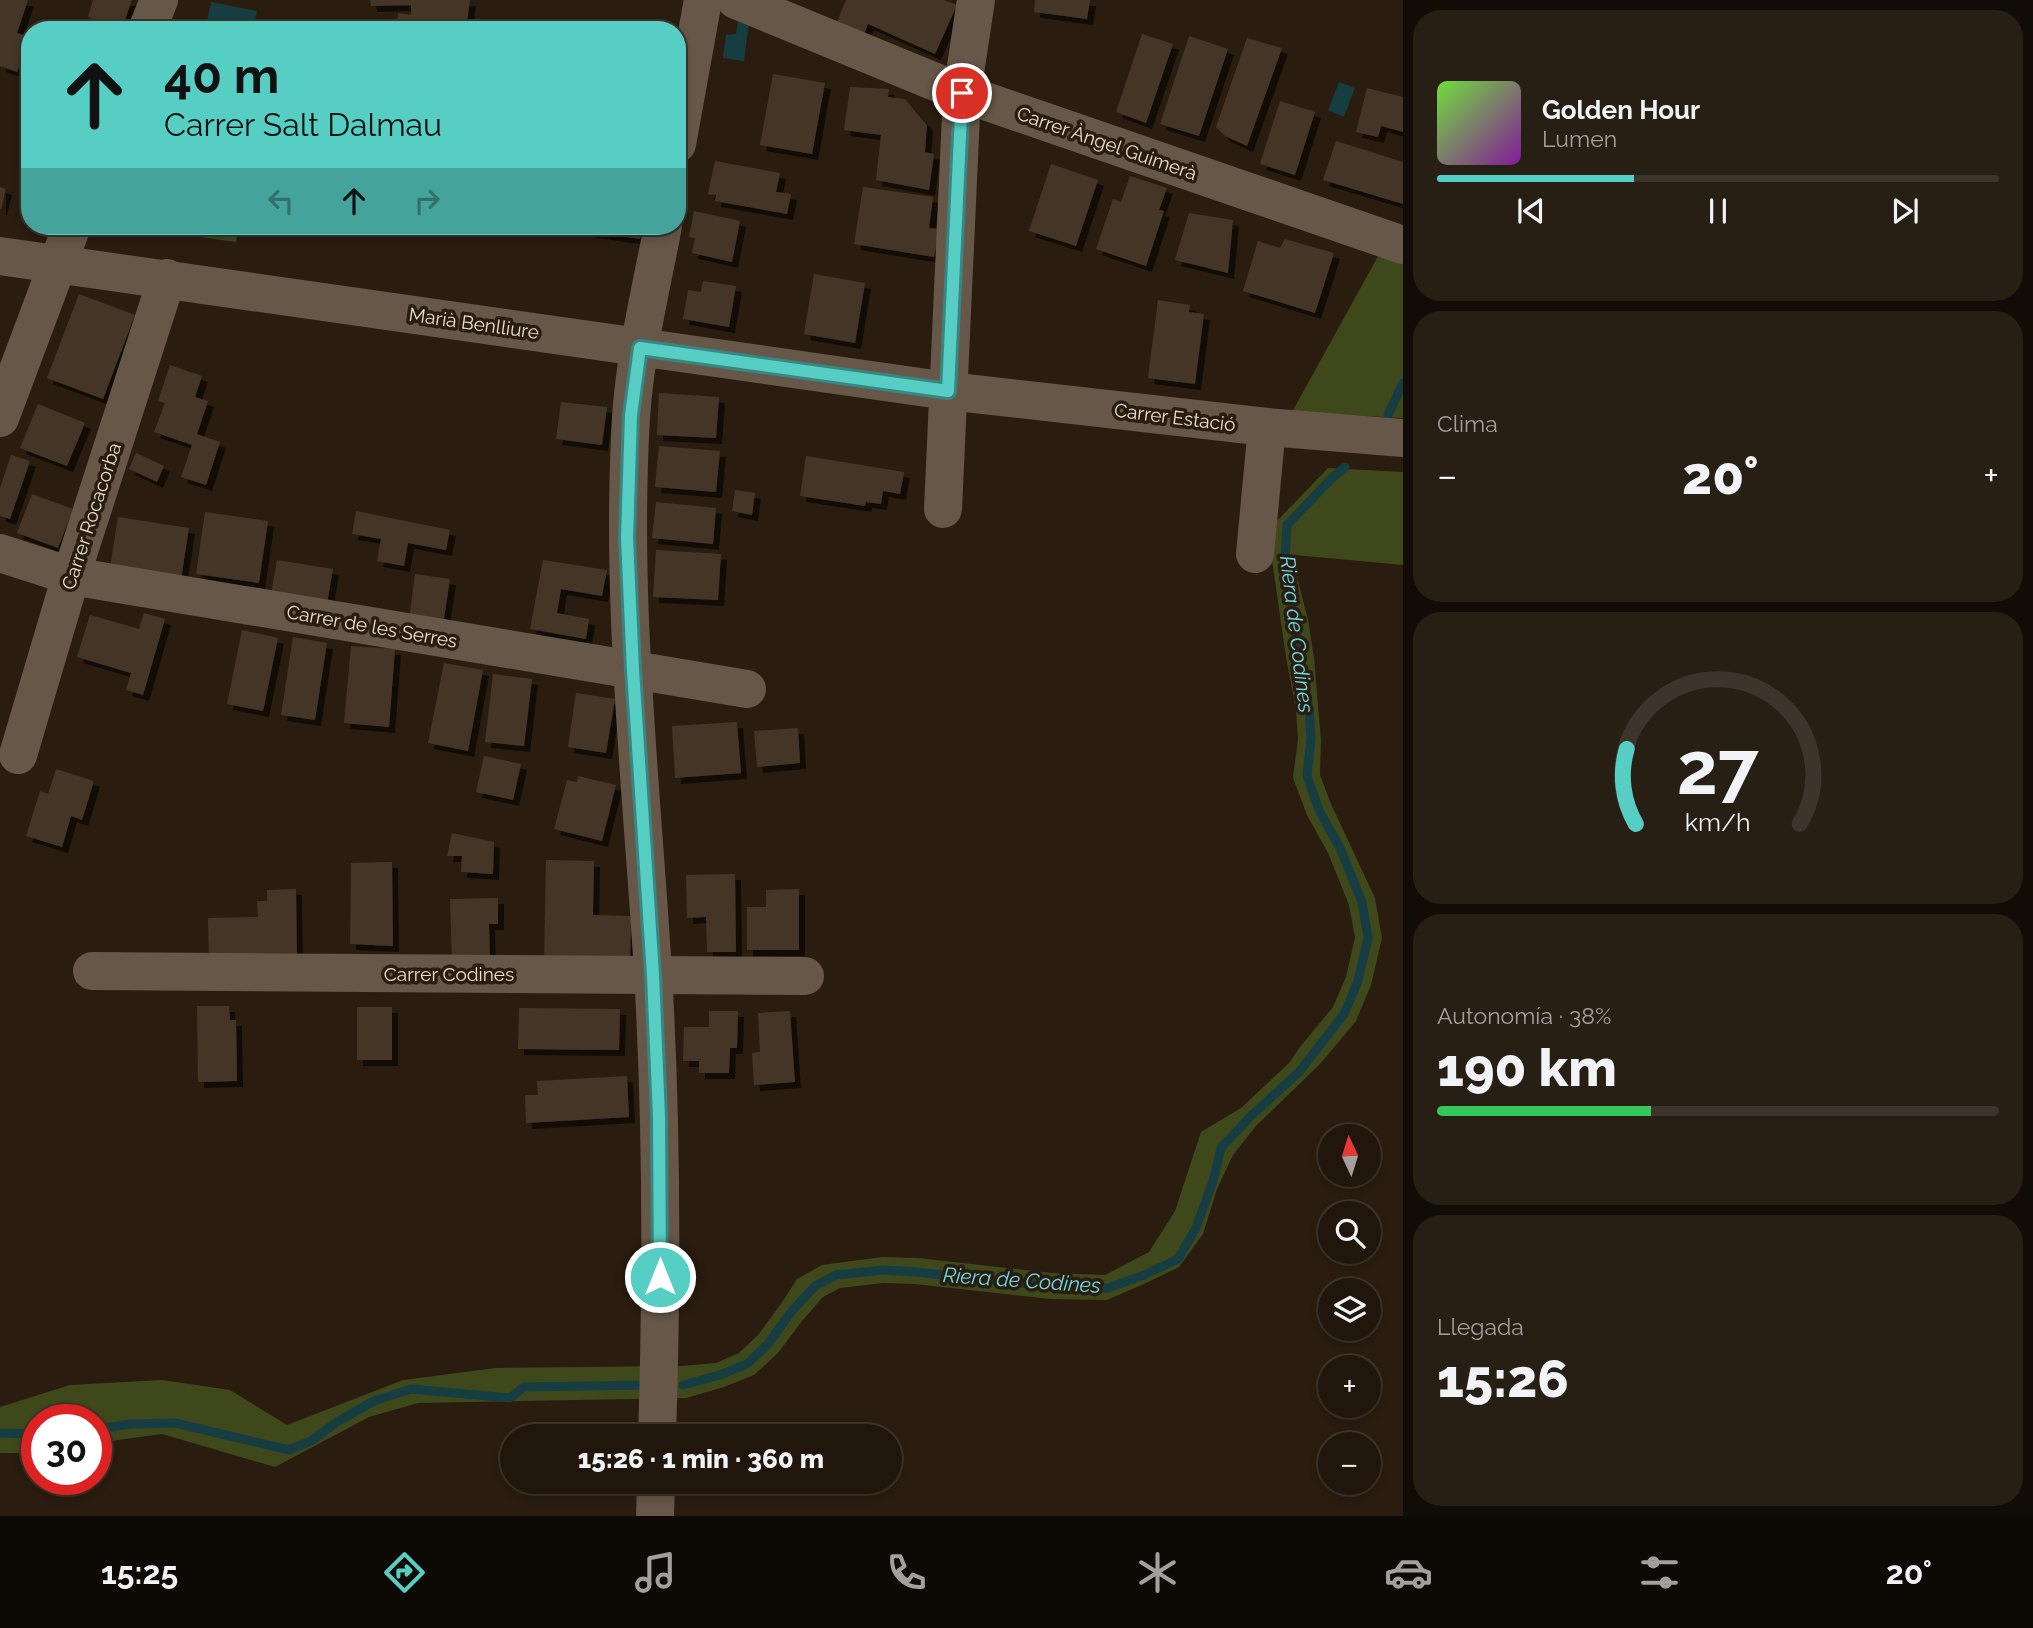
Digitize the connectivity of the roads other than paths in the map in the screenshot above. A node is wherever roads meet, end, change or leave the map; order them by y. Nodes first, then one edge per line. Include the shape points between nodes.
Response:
1 (159, 0) edge
2 (703, 0) edge
3 (736, 0) edge
4 (976, 0) edge
5 (151, 21) edge
6 (962, 93) junction
7 (686, 94) edge
8 (69, 235) edge
9 (661, 235) edge
10 (1403, 245) edge
11 (0, 256) edge
12 (58, 263) junction
13 (167, 278) junction
14 (640, 348) junction
15 (948, 391) junction
16 (0, 418) edge
17 (1267, 427) junction
18 (1403, 438) edge
19 (943, 509) dead end
20 (0, 553) edge
21 (1255, 554) dead end
22 (71, 576) junction
23 (633, 670) junction
24 (747, 689) dead end
25 (19, 755) dead end
26 (92, 971) dead end
27 (653, 975) junction
28 (806, 976) dead end
29 (657, 1424) edge
30 (655, 1494) edge
31 (654, 1516) edge

1 - 5 street
2 - 7 street
3 - 6 street, Carrer Àngel Guimerà
4 - 6 street
6 - 10 street, Carrer Àngel Guimerà
6 - 15 street
8 - 12 street
9 - 14 street
11 - 12 street, Marià Benlliure
12 - 13 street, Marià Benlliure
12 - 16 street
13 - 14 street, Marià Benlliure
13 - 22 street, Carrer Rocacorba
14 - 15 street, Marià Benlliure
14 - 23 street via 631,415 627,538
15 - 17 street, Carrer Estació
15 - 19 street
17 - 18 street, Carrer Estació
17 - 21 street
20 - 22 street, Carrer de les Serres
22 - 23 street, Carrer de les Serres
22 - 25 street, Carrer Rocacorba
23 - 24 street, Carrer de les Serres
23 - 27 street
26 - 27 street, Carrer Codines
27 - 28 street, Carrer Codines
27 - 29 street via 659,1117
30 - 31 street

